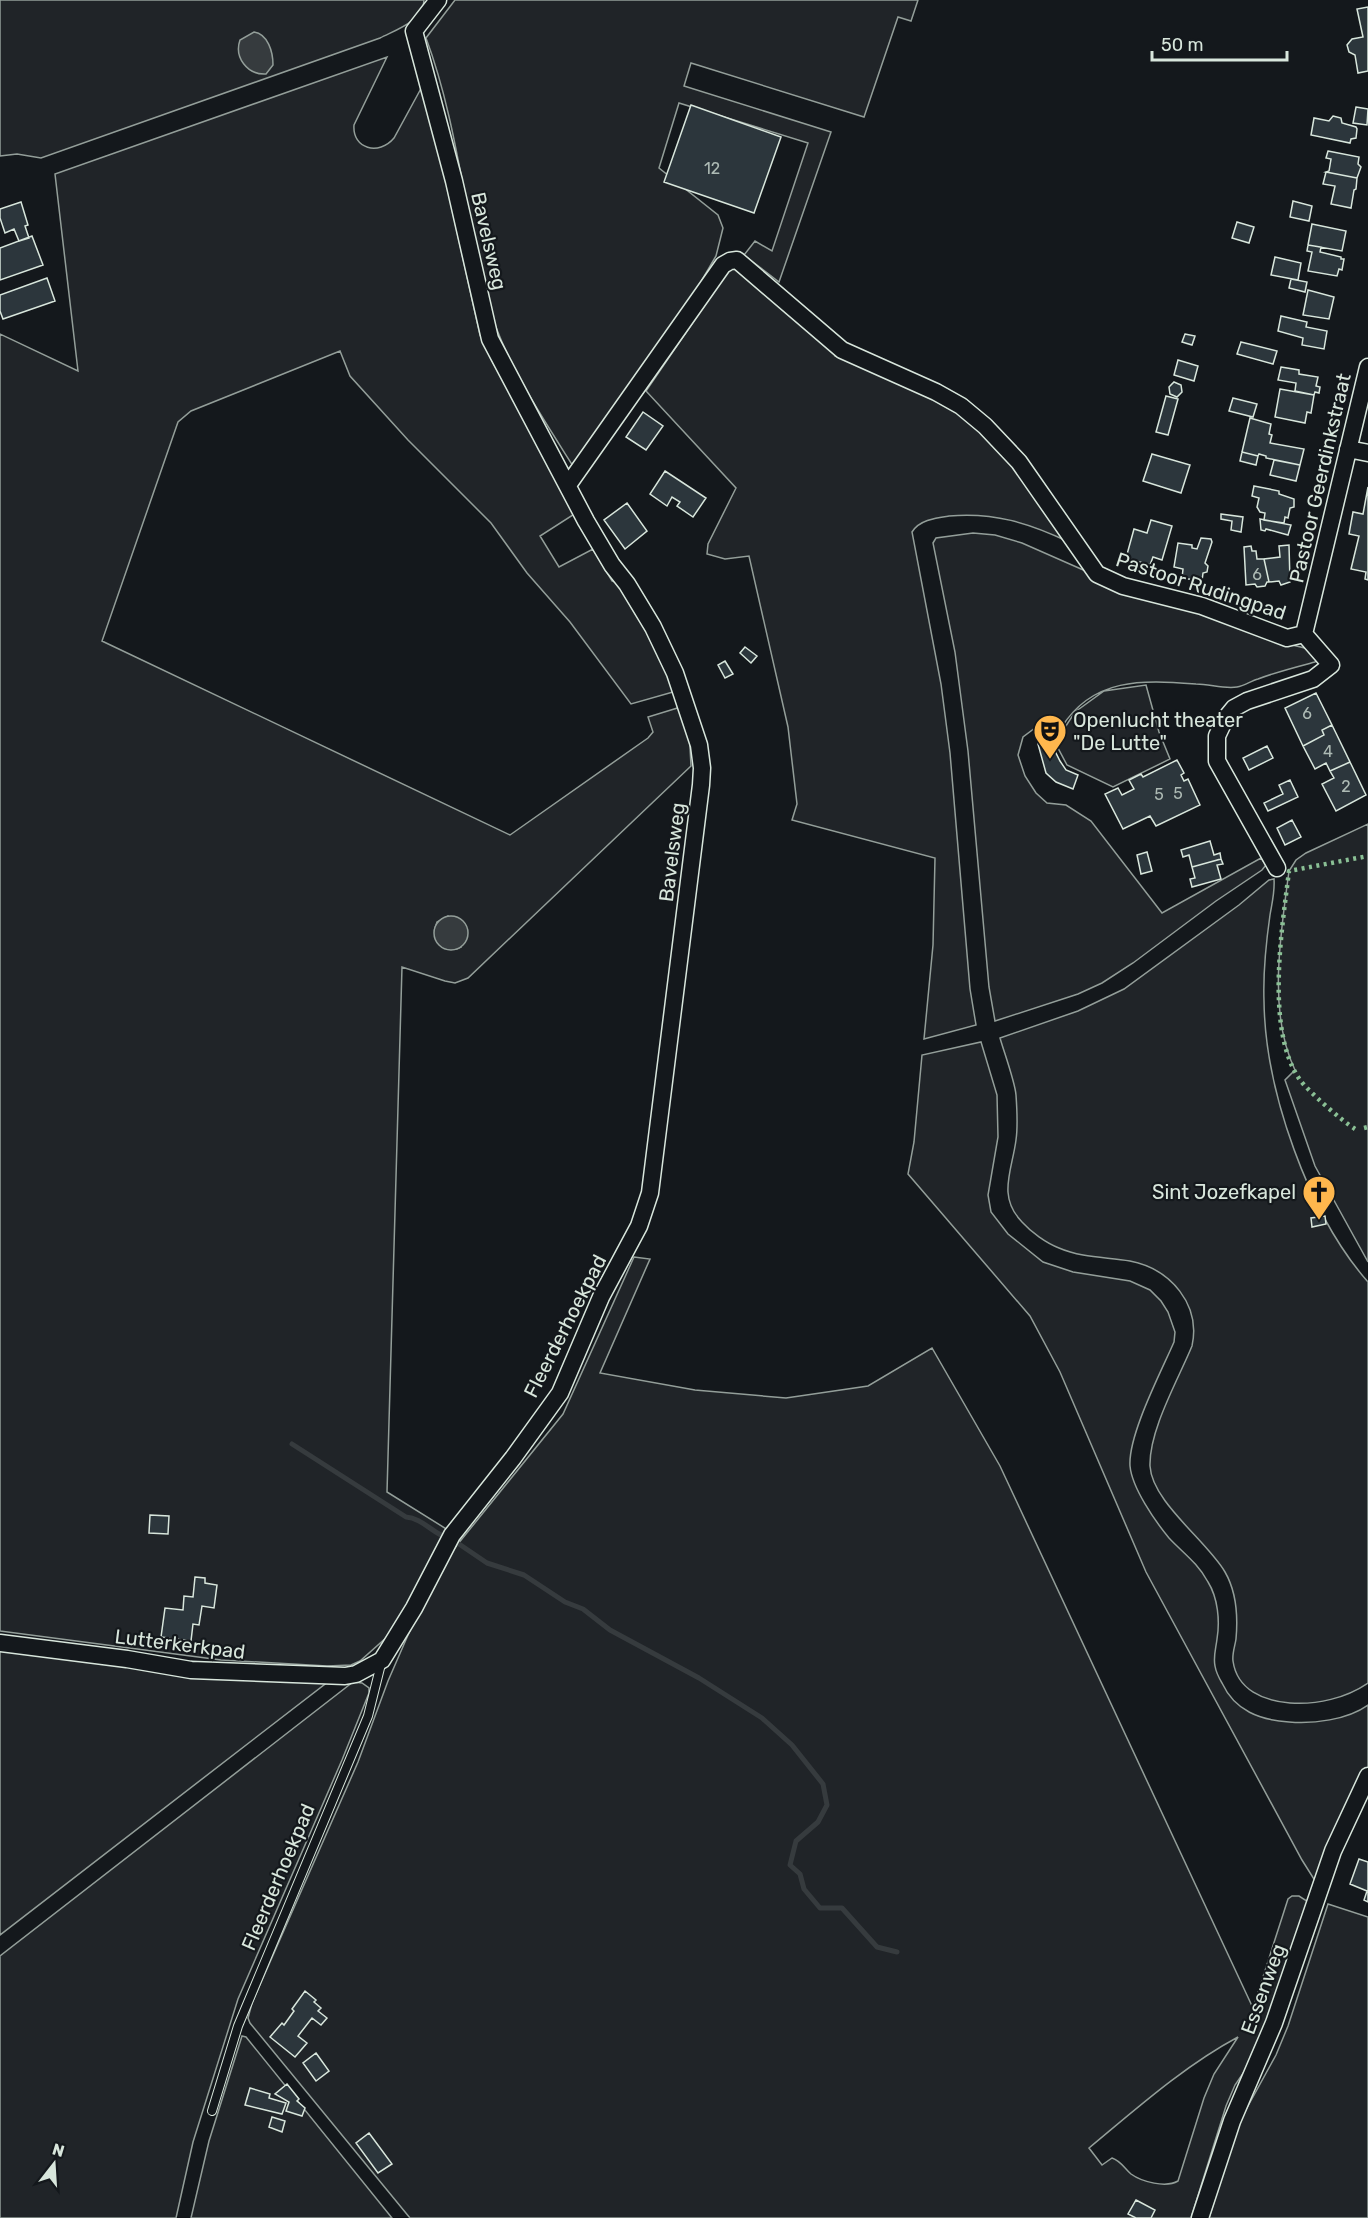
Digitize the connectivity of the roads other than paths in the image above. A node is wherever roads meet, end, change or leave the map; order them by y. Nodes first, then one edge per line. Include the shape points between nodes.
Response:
1 (438, 0) edge
2 (1368, 367) edge
3 (1348, 449) junction
4 (1368, 453) edge
5 (568, 485) junction
6 (1304, 634) junction
7 (1277, 868) dead end
8 (627, 1250) joint
9 (0, 1643) edge
10 (382, 1660) junction
11 (1368, 1776) edge
12 (212, 2111) dead end
13 (1200, 2218) edge

1 - 5 street, Bavelsweg via 414,32 454,181 490,339
2 - 3 street, Pastoor Geerdinkstraat
3 - 4 street
3 - 6 street, Pastoor Geerdinkstraat
5 - 6 street, Pastoor Rudingpad via 723,265 737,260 842,350 936,392 985,426 1019,462 1097,574 1123,586 1202,606 1287,638
5 - 8 street, Bavelsweg via 612,565 653,627 675,673 699,745 702,768 650,1193
6 - 7 street, Pastoor Rudingpad via 1331,665 1313,679 1234,708 1217,736 1217,761
8 - 10 street, Fleerderhoekpad via 601,1297 560,1393 452,1535
9 - 10 street, Lutterkerkpad via 191,1670 331,1676 356,1674
10 - 12 lane, Fleerderhoekpad via 368,1716 238,2026
11 - 13 street, Essenweg via 1333,1851 1274,2023 1232,2121

